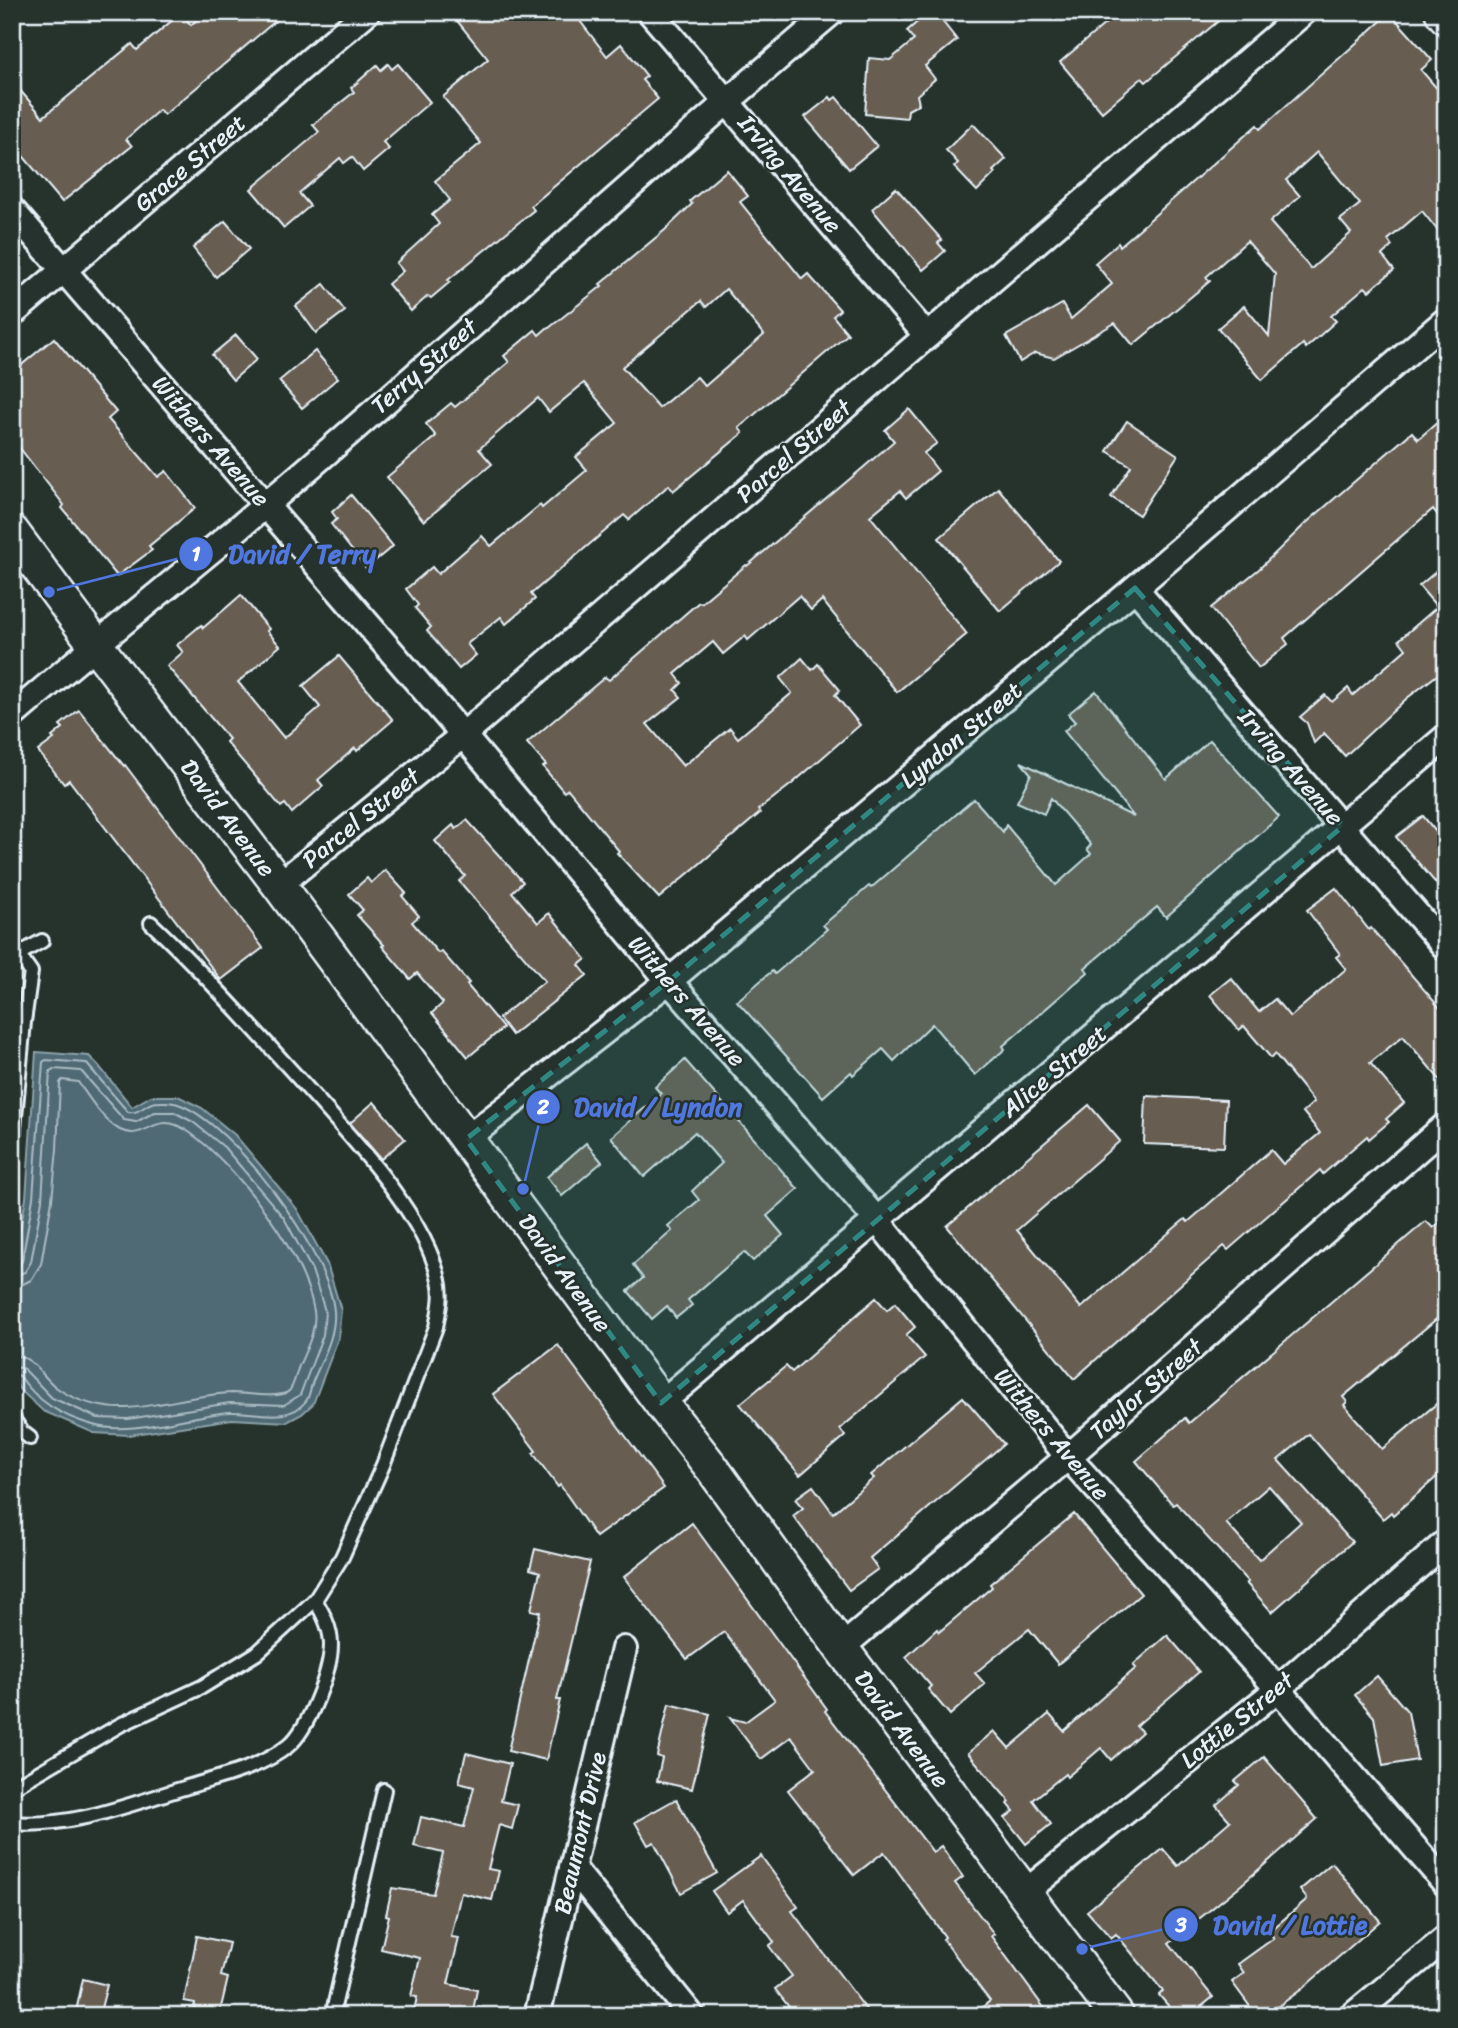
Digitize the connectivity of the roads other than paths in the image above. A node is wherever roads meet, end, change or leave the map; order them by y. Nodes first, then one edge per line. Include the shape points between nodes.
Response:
1 (367, 12) edge
2 (650, 12) edge
3 (832, 12) edge
4 (1304, 12) edge
5 (1442, 12) edge
6 (1446, 17) edge
7 (727, 100) junction
8 (12, 210) edge
9 (63, 271) junction
10 (12, 314) edge
11 (1446, 320) edge
12 (928, 336) junction
13 (266, 504) junction
14 (12, 531) edge
15 (1135, 588) junction
16 (95, 644) junction
17 (12, 716) edge
18 (463, 735) junction
19 (1446, 737) edge
20 (1343, 826) junction
21 (279, 885) junction
22 (151, 923) dead end
23 (43, 941) dead end
24 (1446, 948) edge
25 (14, 954) edge
26 (669, 981) junction
27 (1446, 1125) edge
28 (466, 1139) junction
29 (12, 1149) edge
30 (877, 1220) junction
31 (661, 1403) junction
32 (12, 1417) edge
33 (30, 1438) dead end
34 (1068, 1457) junction
35 (1446, 1542) edge
36 (315, 1600) junction
37 (841, 1648) junction
38 (624, 1649) dead end
39 (1278, 1689) junction
40 (12, 1788) edge
41 (384, 1790) dead end
42 (12, 1823) edge
43 (572, 1867) junction
44 (1446, 1884) edge
45 (1024, 1893) junction
46 (1446, 1938) edge
47 (332, 2016) edge
48 (537, 2016) edge
49 (692, 2016) edge
50 (1117, 2016) edge
51 (1352, 2016) edge

1 - 9 street, Grace Street
2 - 7 street, Irving Avenue
3 - 7 street, Terry Street
4 - 12 street, Parcel Street
5 - 6 main road
7 - 12 street, Irving Avenue
7 - 13 street, Terry Street
8 - 9 street, Withers Avenue
9 - 10 street, Grace Street
9 - 13 street, Withers Avenue
11 - 15 street, Lyndon Street
12 - 18 street, Parcel Street
13 - 16 street, Terry Street
13 - 18 street, Withers Avenue
14 - 16 main road, David Avenue
15 - 20 street, Irving Avenue
15 - 26 street, Lyndon Street
16 - 17 street, Terry Street
16 - 21 main road, David Avenue
18 - 21 street, Parcel Street
18 - 26 street, Withers Avenue
19 - 20 street, Alice Street
20 - 24 street, Irving Avenue
20 - 30 street, Alice Street
21 - 28 main road, David Avenue
22 - 36 lane via 205,974 402,1201 439,1280 441,1304 436,1327 383,1465 342,1557
23 - 25 lane
25 - 29 lane via 32,972
26 - 28 street, Lyndon Street
26 - 30 street, Withers Avenue
27 - 34 street, Taylor Street
28 - 31 main road, David Avenue
30 - 31 street, Alice Street
30 - 34 street, Withers Avenue
31 - 37 main road, David Avenue
32 - 33 lane
34 - 37 street, Taylor Street
34 - 39 street, Withers Avenue
35 - 39 street, Lottie Street
36 - 40 lane via 257,1653
36 - 42 lane via 325,1617 331,1645 321,1690 303,1730 288,1746 265,1760 114,1811 65,1821
37 - 45 main road, David Avenue
38 - 43 street, Beaumont Drive
39 - 44 street, Withers Avenue
39 - 45 street, Lottie Street
41 - 47 lane
43 - 48 street, Beaumont Drive
43 - 49 street
45 - 50 main road, David Avenue
46 - 51 street

